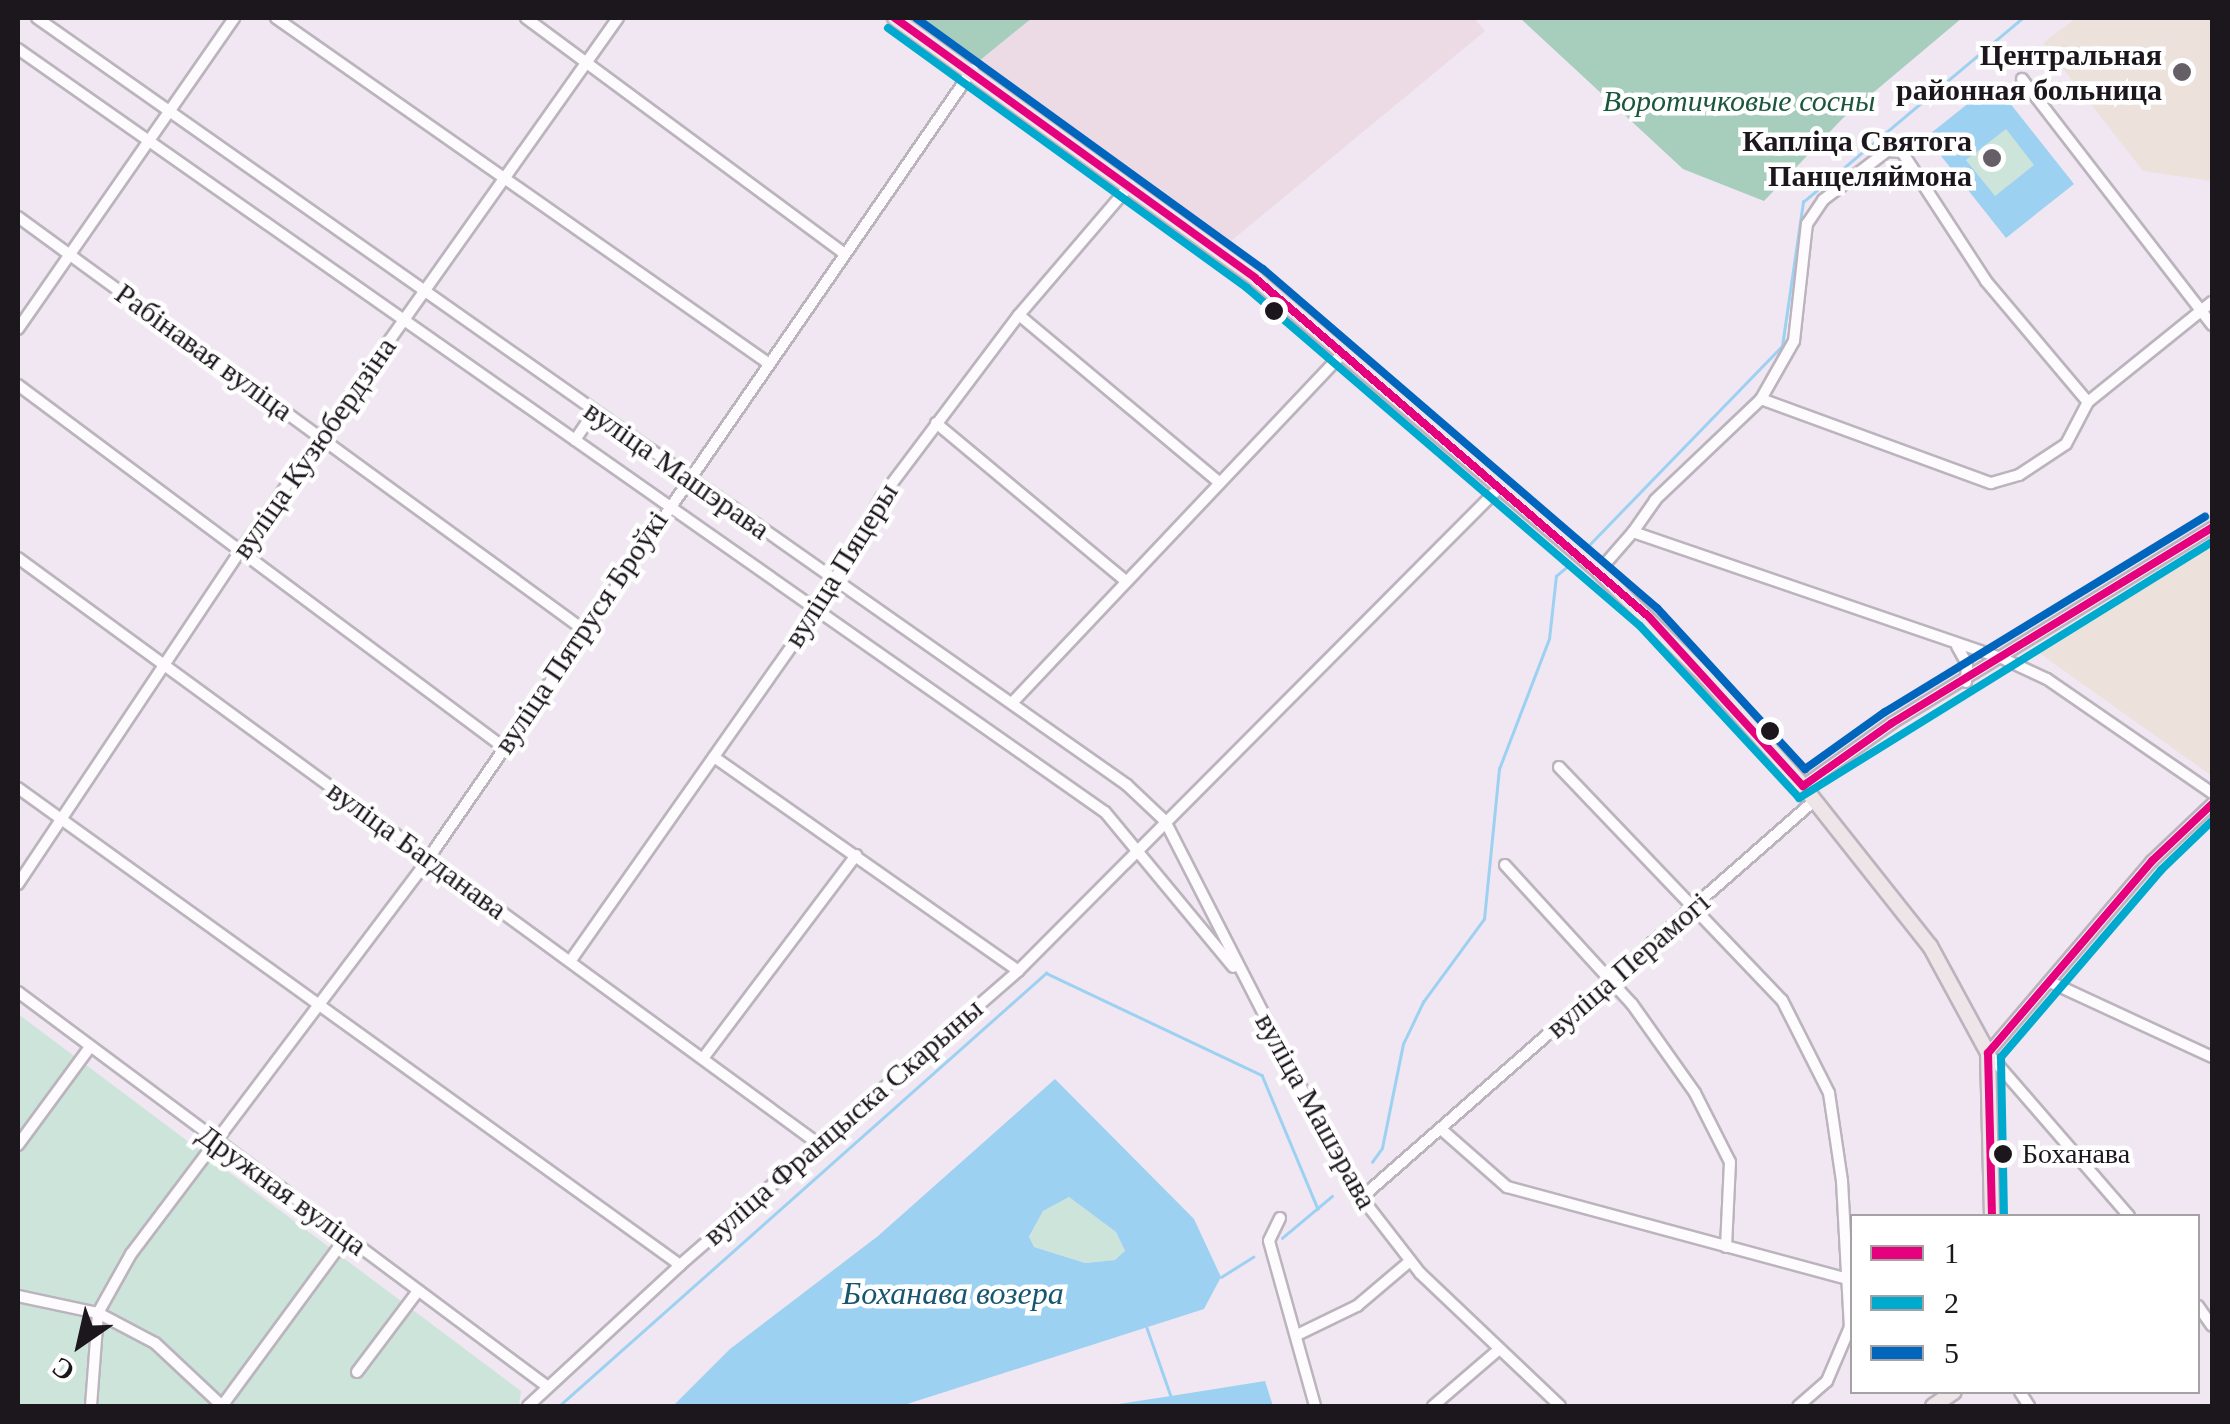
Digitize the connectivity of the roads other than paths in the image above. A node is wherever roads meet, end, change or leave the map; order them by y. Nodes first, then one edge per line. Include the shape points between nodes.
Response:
1 (37, 18) edge
2 (234, 18) edge
3 (276, 18) edge
4 (526, 18) edge
5 (618, 18) edge
6 (895, 18) edge
7 (18, 50) edge
8 (588, 61) junction
9 (974, 68) junction
10 (2022, 78) dead end
11 (170, 112) junction
12 (150, 142) junction
13 (506, 178) junction
14 (1130, 185) junction
15 (18, 217) edge
16 (844, 252) junction
17 (72, 256) junction
18 (426, 292) junction
19 (2212, 302) edge
20 (2202, 311) junction
21 (1019, 316) junction
22 (405, 320) junction
23 (2212, 325) edge
24 (18, 329) edge
25 (1341, 355) junction
26 (768, 364) junction
27 (18, 385) edge
28 (1761, 399) junction
29 (2088, 402) junction
30 (594, 412) junction
31 (936, 423) junction
32 (322, 437) junction
33 (575, 440) junction
34 (687, 478) junction
35 (1218, 482) junction
36 (1499, 488) junction
37 (667, 505) junction
38 (2212, 528) edge
39 (1633, 532) junction
40 (238, 554) junction
41 (18, 558) edge
42 (1599, 571) junction
43 (831, 577) junction
44 (1123, 580) junction
45 (817, 610) junction
46 (584, 630) junction
47 (1957, 645) junction
48 (2006, 660) junction
49 (165, 663) junction
50 (1966, 682) junction
51 (1012, 703) junction
52 (502, 746) junction
53 (714, 757) junction
54 (1559, 767) dead end
55 (1803, 786) junction
56 (18, 788) edge
57 (2212, 794) edge
58 (1815, 800) junction
59 (2212, 804) edge
60 (1166, 821) junction
61 (63, 822) junction
62 (1138, 846) junction
63 (856, 856) junction
64 (426, 862) junction
65 (1505, 865) dead end
66 (18, 884) edge
67 (1694, 906) junction
68 (571, 960) junction
69 (1018, 972) junction
70 (1610, 980) junction
71 (2050, 982) junction
72 (1246, 984) junction
73 (18, 992) edge
74 (320, 1009) junction
75 (90, 1047) junction
76 (1988, 1053) junction
77 (2212, 1057) edge
78 (704, 1058) junction
79 (1441, 1129) junction
80 (816, 1142) junction
81 (220, 1144) junction
82 (18, 1145) edge
83 (1361, 1198) junction
84 (1992, 1214) edge
85 (2127, 1214) edge
86 (1280, 1218) dead end
87 (346, 1237) junction
88 (1726, 1247) junction
89 (1410, 1261) junction
90 (680, 1266) junction
91 (1849, 1279) edge
92 (418, 1291) junction
93 (18, 1296) edge
94 (98, 1313) junction
95 (1297, 1336) junction
96 (1498, 1350) junction
97 (357, 1372) dead end
98 (548, 1387) junction
99 (91, 1406) edge
100 (222, 1406) edge
101 (528, 1406) edge
102 (1315, 1406) edge
103 (1433, 1406) edge
104 (1560, 1406) edge
105 (1798, 1406) edge

1 - 11 street, вуліца Машэрава
2 - 11 street
3 - 13 street
4 - 8 street
5 - 8 street, вуліца Кузюбердзіна
6 - 9 main road
7 - 12 street, вуліца Машэрава
8 - 13 street, вуліца Кузюбердзіна
8 - 16 street
9 - 14 main road
9 - 16 street, вуліца Пятруся Броўкі
10 - 20 street
11 - 12 street
11 - 18 street, вуліца Машэрава
12 - 17 street
12 - 22 street, вуліца Машэрава
13 - 18 street, вуліца Кузюбердзіна
13 - 26 street
14 - 21 street, вуліца Пяцеры
14 - 25 main road via 1255,278
15 - 17 street, Рабінавая вуліца
16 - 26 street, вуліца Пятруся Броўкі
17 - 24 street
17 - 32 street, Рабінавая вуліца
18 - 22 street, вуліца Кузюбердзіна
18 - 30 street, вуліца Машэрава
19 - 20 street
20 - 23 street
20 - 29 street
21 - 31 street, вуліца Пяцеры
21 - 35 street
22 - 32 street, вуліца Кузюбердзіна
22 - 33 street, вуліца Машэрава
25 - 35 street
25 - 36 main road
26 - 34 street, вуліца Пятруся Броўкі
27 - 40 street
28 - 29 street via 1991,483 2019,475 2066,444
28 - 29 street via 1794,341 1807,224 1847,180 1887,151 1902,152 1986,281
28 - 39 street via 1655,500
30 - 33 street
30 - 34 street, вуліца Машэрава
31 - 43 street, вуліца Пяцеры
31 - 44 street
32 - 40 street, вуліца Кузюбердзіна
32 - 46 street, Рабінавая вуліца
33 - 37 street, вуліца Машэрава
34 - 37 street, вуліца Пятруся Броўкі
34 - 43 street, вуліца Машэрава
35 - 44 street
36 - 42 main road
36 - 60 street, вуліца Францыска Скарыны
37 - 45 street, вуліца Машэрава
37 - 46 street, вуліца Пятруся Броўкі
38 - 48 street
39 - 42 street
39 - 47 street
40 - 49 street, вуліца Кузюбердзіна
40 - 52 street
41 - 49 street, вуліца Багданава
42 - 55 main road
43 - 45 street, вуліца Пяцеры
43 - 51 street, вуліца Машэрава
44 - 51 street
45 - 53 street, вуліца Пяцеры
45 - 62 street, вуліца Машэрава via 1105,812
46 - 52 street, вуліца Пятруся Броўкі
47 - 48 street
47 - 50 street via 1967,664
48 - 50 street
48 - 57 street via 2048,679
49 - 61 street, вуліца Кузюбердзіна
49 - 64 street, вуліца Багданава
50 - 55 street
51 - 60 street, вуліца Машэрава
52 - 64 street, вуліца Пятруся Броўкі
53 - 63 street
53 - 68 street, вуліца Пяцеры
54 - 67 street
55 - 58 main road
56 - 61 street, вуліца Францыска Скарыны
58 - 67 street, вуліца Перамогі
58 - 76 main road via 1930,946
59 - 71 street via 2152,860
60 - 62 street, вуліца Францыска Скарыны
60 - 72 street, вуліца Машэрава
61 - 66 street, вуліца Кузюбердзіна
61 - 74 street, вуліца Францыска Скарыны
62 - 69 street, вуліца Францыска Скарыны
62 - 72 street, вуліца Машэрава
63 - 69 street
63 - 78 street
64 - 68 street, вуліца Багданава
64 - 74 street, вуліца Пятруся Броўкі
65 - 70 street
67 - 70 street, вуліца Перамогі
67 - 91 street via 1782,1000 1829,1094
68 - 78 street, вуліца Багданава
69 - 80 street, вуліца Францыска Скарыны
70 - 79 street, вуліца Перамогі
70 - 88 street via 1682,1070 1730,1162
71 - 76 street
71 - 77 street
72 - 83 street, вуліца Машэрава
73 - 75 street, Дружная вуліца
74 - 81 street, вуліца Пятруся Броўкі
74 - 90 street, вуліца Францыска Скарыны
75 - 81 street, Дружная вуліца
75 - 82 street
76 - 84 main road
76 - 85 street
78 - 80 street, вуліца Багданава
79 - 83 street, вуліца Перамогі
79 - 88 street via 1507,1188
80 - 90 street, вуліца Францыска Скарыны
81 - 87 street, Дружная вуліца
81 - 94 street, вуліца Пятруся Броўкі via 132,1254
83 - 89 street, вуліца Машэрава
86 - 95 street via 1269,1241
87 - 92 street, Дружная вуліца
87 - 100 street
88 - 91 street
89 - 95 street via 1357,1306
89 - 96 street, вуліца Машэрава
90 - 98 street
91 - 105 street via 1850,1327 1827,1380
92 - 97 street
92 - 98 street, Дружная вуліца
93 - 94 street
94 - 99 street
94 - 100 street via 156,1343
95 - 102 street
96 - 103 street
96 - 104 street, вуліца Машэрава
98 - 101 street

